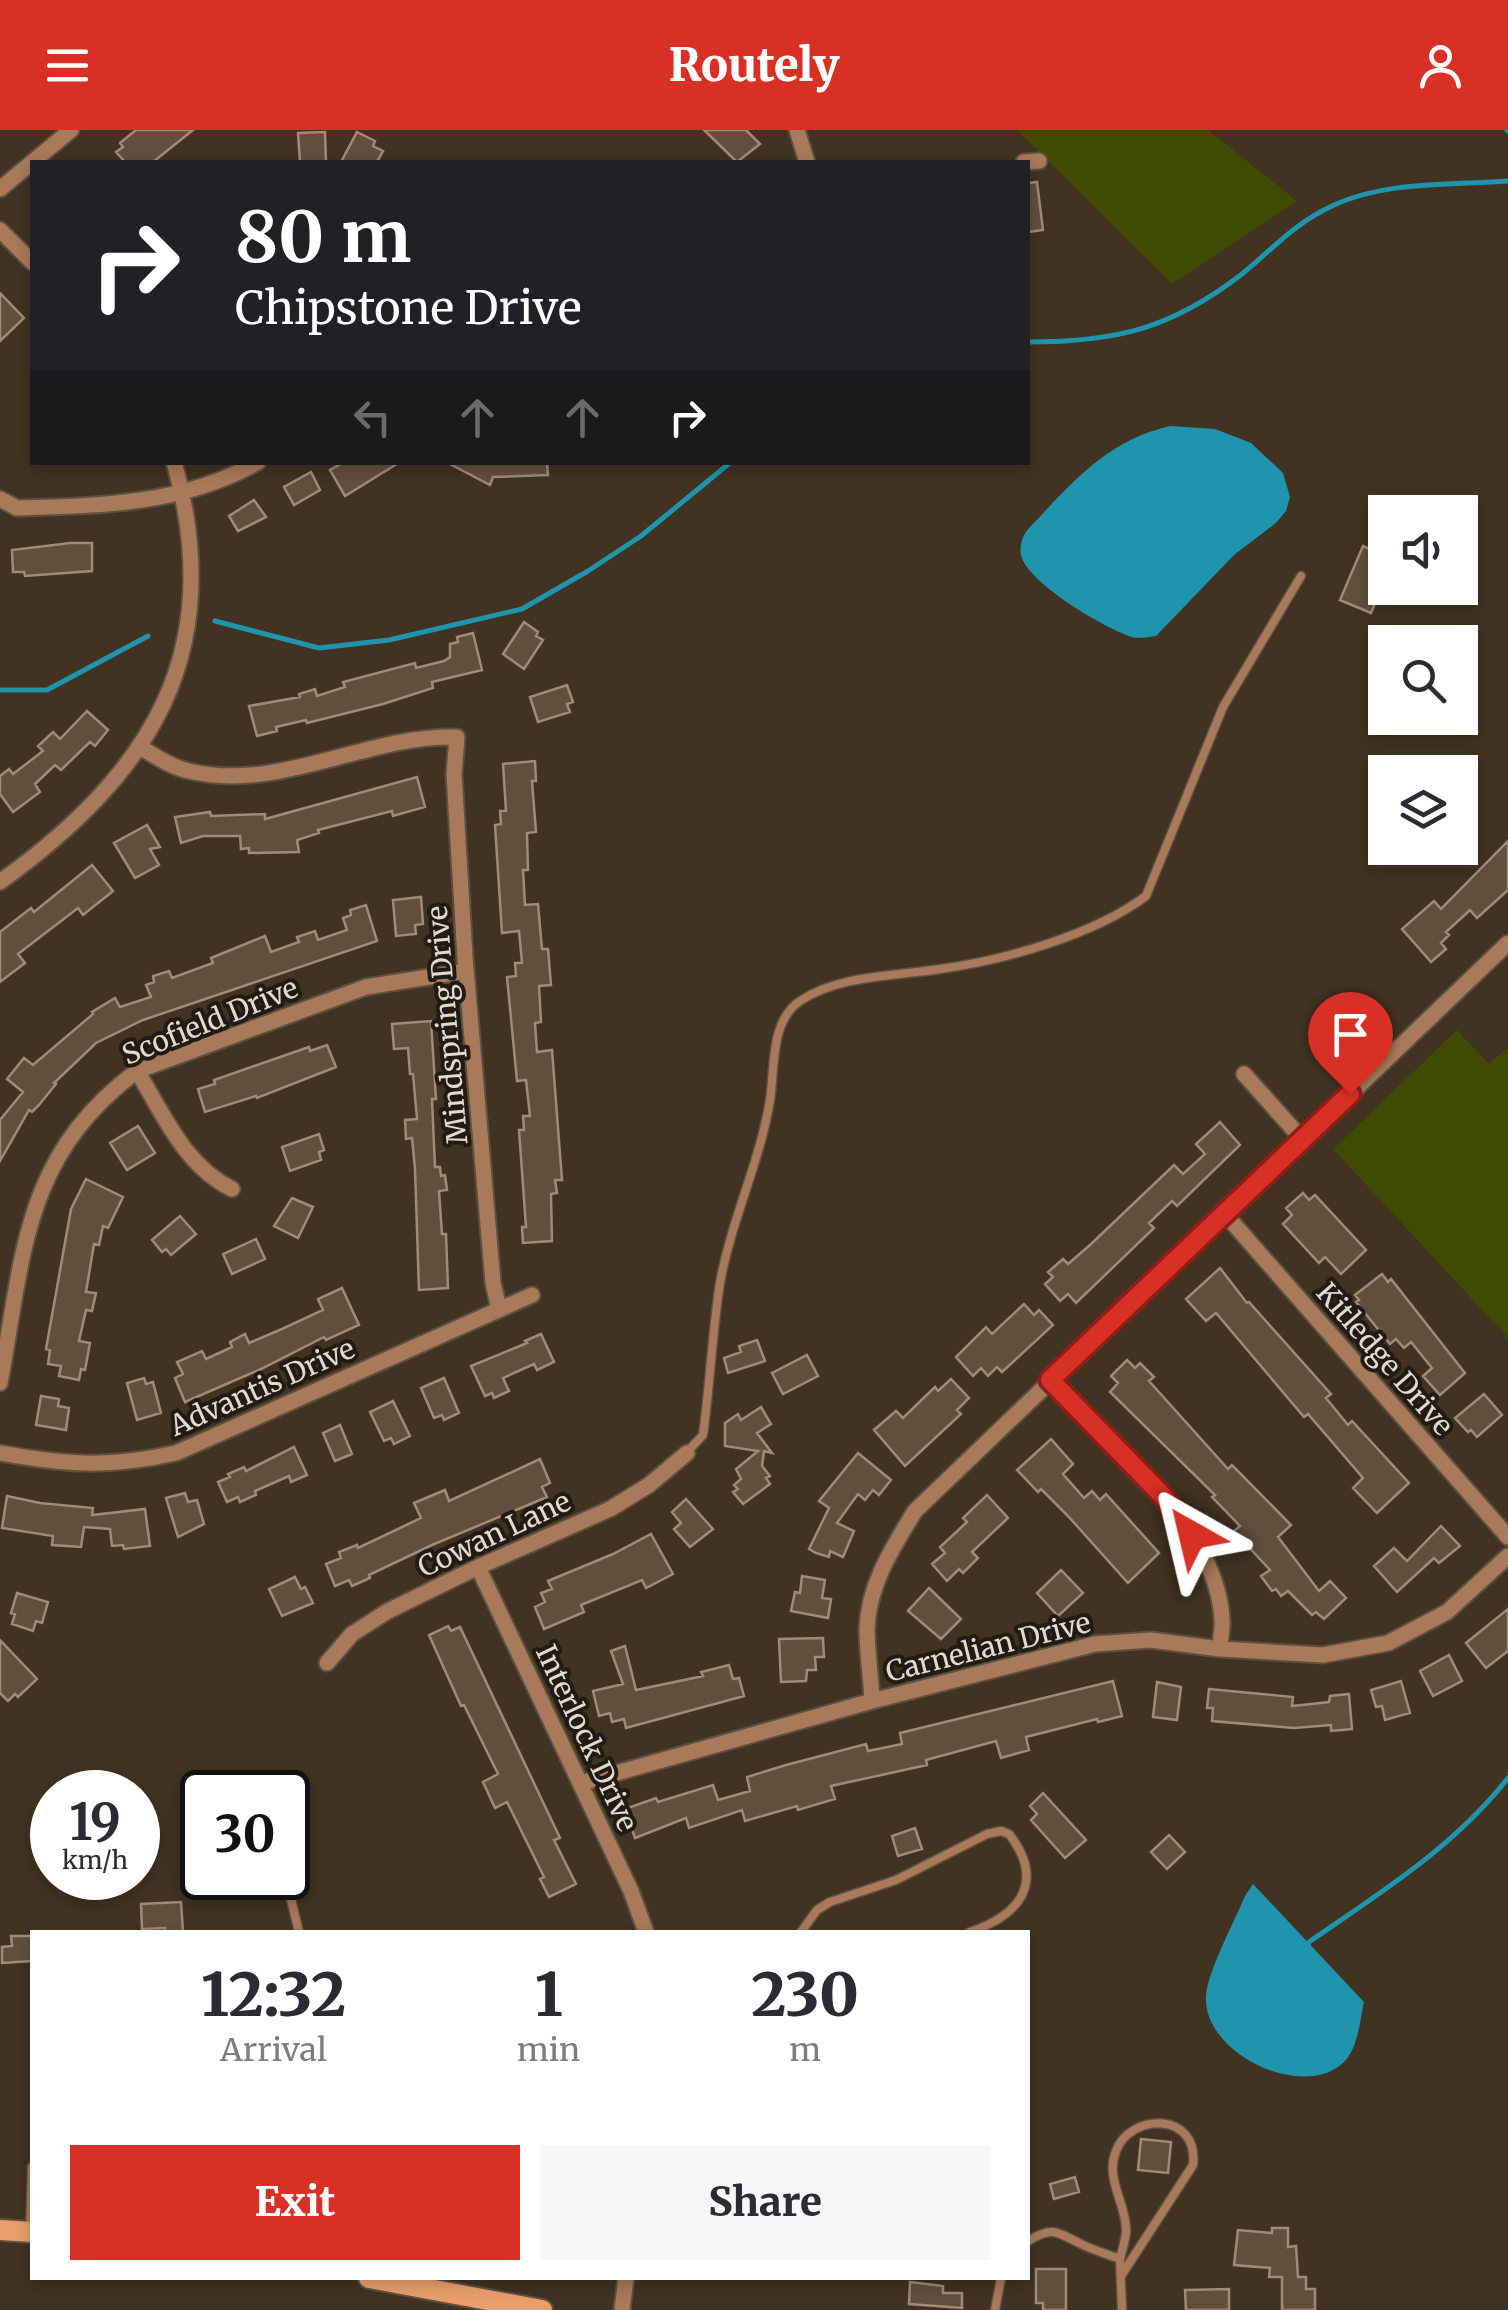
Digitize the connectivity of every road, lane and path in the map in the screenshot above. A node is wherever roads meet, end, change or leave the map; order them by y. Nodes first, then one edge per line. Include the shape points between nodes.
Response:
1 (71, 130) edge
2 (797, 130) edge
3 (35, 160) edge
4 (806, 160) edge
5 (30, 164) edge
6 (0, 189) edge
7 (0, 230) edge
8 (30, 260) edge
9 (175, 465) edge
10 (253, 465) edge
11 (182, 492) junction
12 (0, 499) edge
13 (1301, 576) dead end
14 (140, 747) junction
15 (0, 882) edge
16 (1508, 943) edge
17 (466, 971) junction
18 (136, 1071) junction
19 (1244, 1074) dead end
20 (1302, 1140) junction
21 (232, 1189) dead end
22 (1225, 1214) junction
23 (532, 1295) dead end
24 (500, 1309) junction
25 (1050, 1380) junction
26 (0, 1383) edge
27 (0, 1453) edge
28 (686, 1453) joint
29 (1508, 1536) edge
30 (1508, 1556) edge
31 (478, 1567) junction
32 (1220, 1649) junction
33 (327, 1664) dead end
34 (872, 1701) junction
35 (581, 1783) junction
36 (291, 1900) edge
37 (298, 1930) edge
38 (645, 1930) edge
39 (802, 1930) edge
40 (976, 1930) edge
41 (0, 2230) edge
42 (30, 2232) edge
43 (1030, 2240) edge
44 (1120, 2259) junction
45 (1121, 2276) junction
46 (394, 2280) edge
47 (626, 2280) edge
48 (1001, 2280) edge
49 (542, 2310) edge
50 (622, 2310) edge
51 (995, 2310) edge
52 (1122, 2310) edge

1 - 3 street
2 - 4 street
5 - 6 street
7 - 8 street
9 - 11 street
10 - 11 street
11 - 12 street via 136,504 47,508 18,508
11 - 14 street via 190,606 182,654
13 - 28 lane via 1223,708 1146,896 1124,913 1029,948 828,988 788,1012 778,1031 769,1104 720,1280 702,1435
14 - 15 street via 82,817
14 - 17 street, Mindspring Drive via 190,772 260,774 429,736 457,737
16 - 20 street
17 - 18 street, Scofield Drive via 366,987
17 - 24 street, Mindspring Drive
18 - 21 street via 192,1160
18 - 26 street, Scofield Drive via 85,1116 46,1177 31,1218
19 - 20 street
20 - 22 street
22 - 25 street
22 - 29 street, Kitledge Drive
23 - 24 street, Advantis Drive
24 - 27 street, Advantis Drive via 176,1453 95,1466
25 - 32 street via 1192,1535 1212,1573 1222,1618
25 - 34 street via 915,1511 891,1550 872,1592 867,1627
28 - 31 street, Cowan Lane via 610,1509
30 - 32 street, Carnelian Drive via 1447,1612 1388,1643 1323,1655
31 - 33 street, Cowan Lane via 352,1634
31 - 35 street, Interlock Drive
32 - 34 street, Carnelian Drive via 1151,1640 1096,1644
34 - 35 street, Carnelian Drive
35 - 38 street, Interlock Drive
36 - 37 lane
39 - 40 lane via 830,1902 868,1892 1000,1831 1018,1845 1026,1888 1009,1914
41 - 42 main road
43 - 44 lane via 1067,2234
44 - 45 lane
44 - 45 lane via 1126,2228 1113,2156 1121,2140 1143,2126 1176,2126 1189,2136 1192,2164
45 - 52 lane
46 - 49 main road
47 - 50 street
48 - 51 lane

